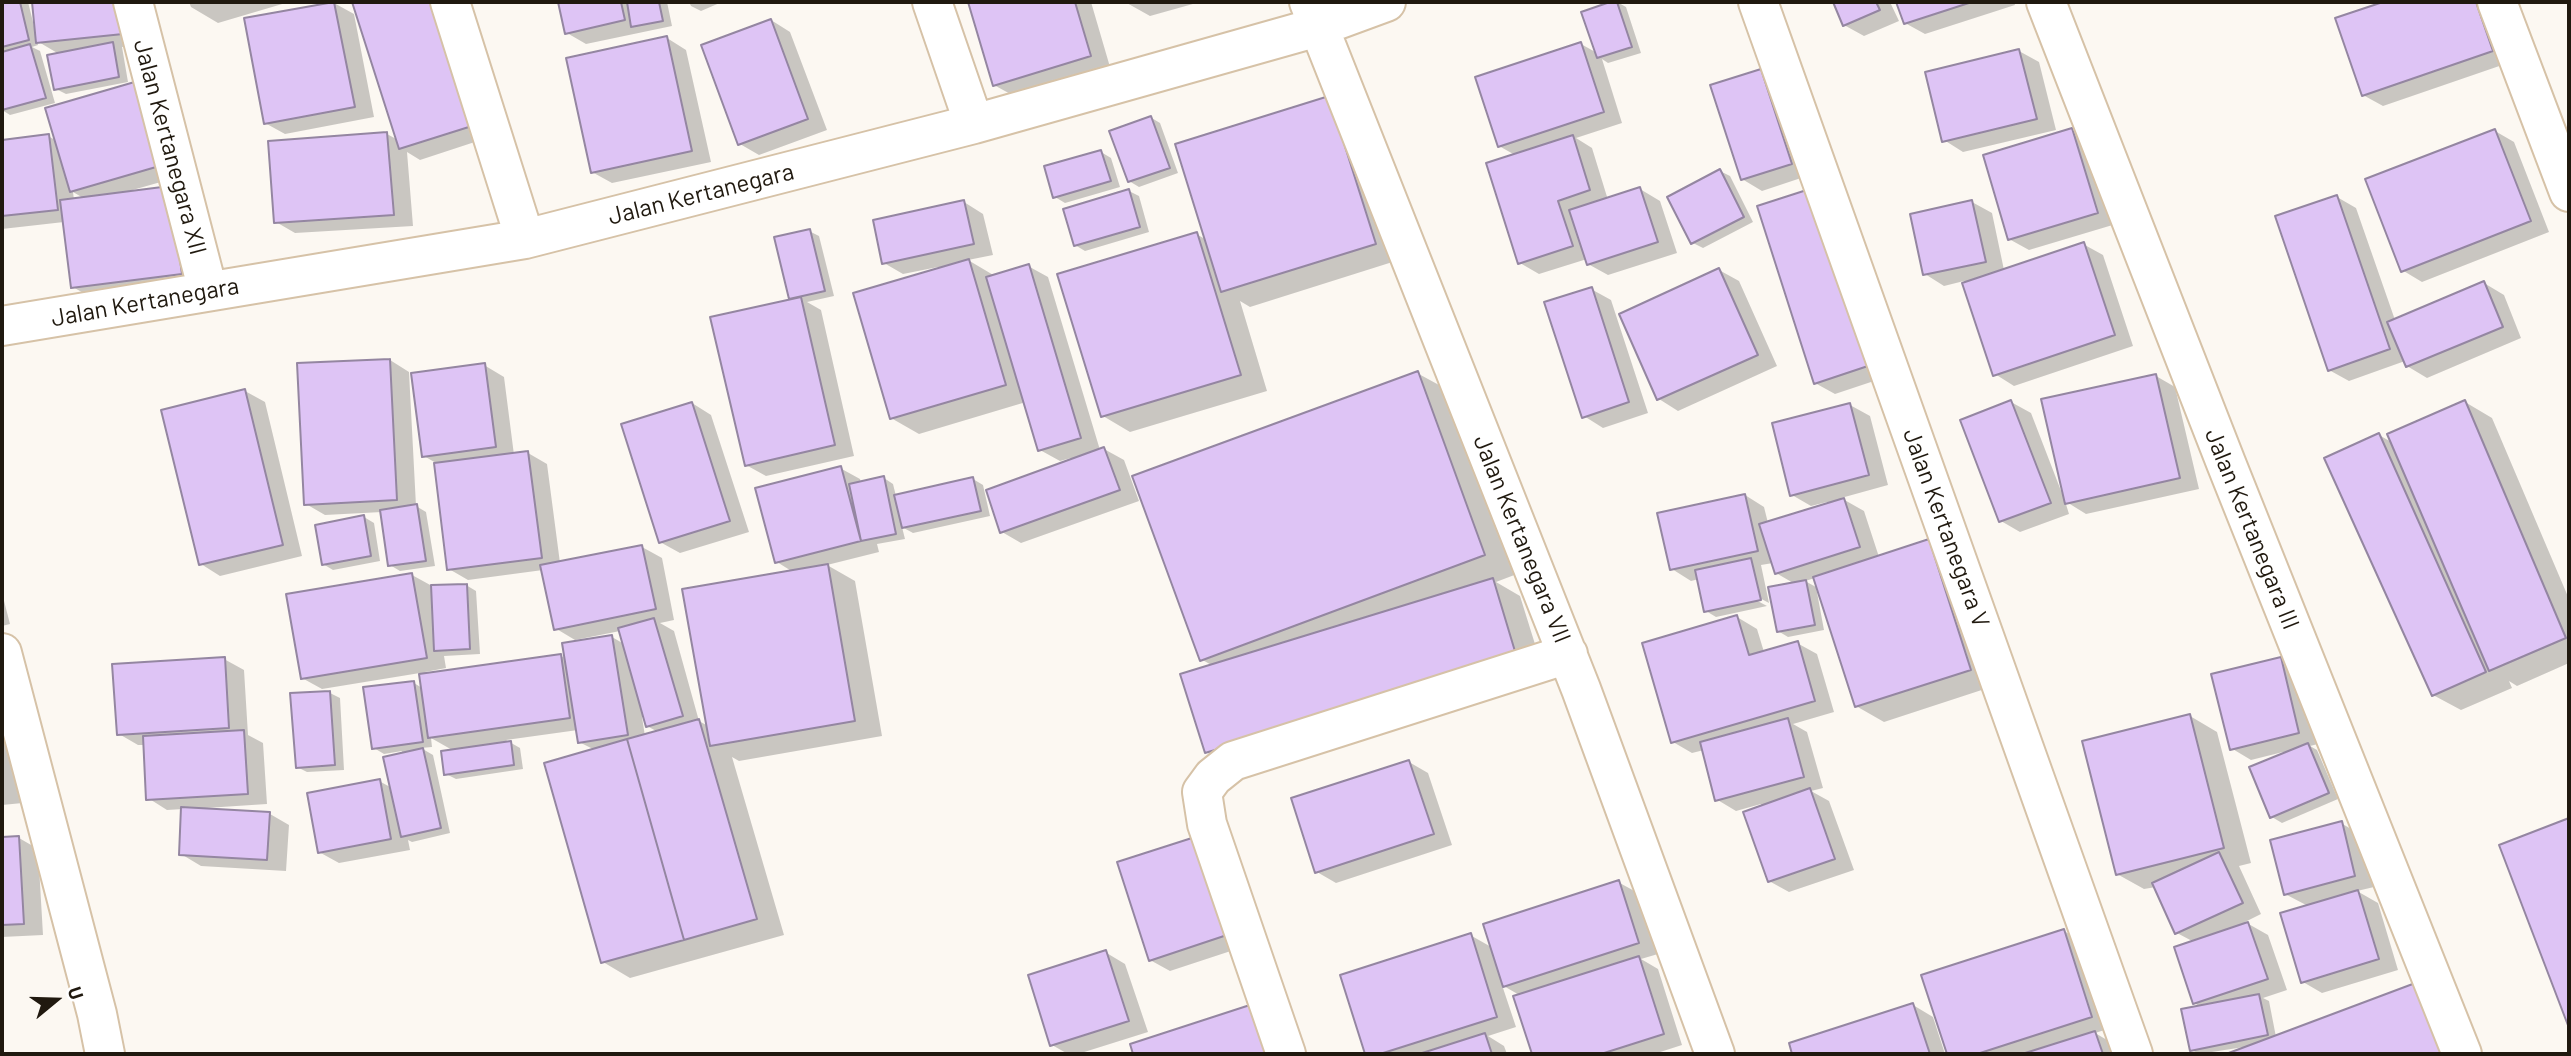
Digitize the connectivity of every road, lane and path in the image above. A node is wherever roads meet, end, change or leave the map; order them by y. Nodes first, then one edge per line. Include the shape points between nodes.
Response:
1 (133, 2) edge
2 (450, 2) edge
3 (932, 2) edge
4 (1386, 2) edge
5 (1758, 2) edge
6 (2046, 2) edge
7 (2497, 2) edge
8 (1314, 15) edge
9 (974, 124) junction
10 (2569, 192) edge
11 (525, 239) junction
12 (208, 291) junction
13 (2, 326) edge
14 (2, 653) edge
15 (1568, 654) junction
16 (105, 1054) edge
17 (1286, 1054) edge
18 (1715, 1054) edge
19 (2133, 1054) edge
20 (2462, 1054) edge

1 - 12 street, Jalan Kertanegara XII
2 - 11 street
3 - 9 street
4 - 8 street, Jalan Kertanegara
5 - 19 street, Jalan Kertanegara V
6 - 20 street, Jalan Kertanegara III
7 - 10 street
8 - 9 street, Jalan Kertanegara
8 - 15 street, Jalan Kertanegara VII
9 - 11 street, Jalan Kertanegara
11 - 12 street, Jalan Kertanegara
12 - 13 street, Jalan Kertanegara
14 - 16 street
15 - 17 street via 1233,761 1202,792 1207,824
15 - 18 street, Jalan Kertanegara VII

